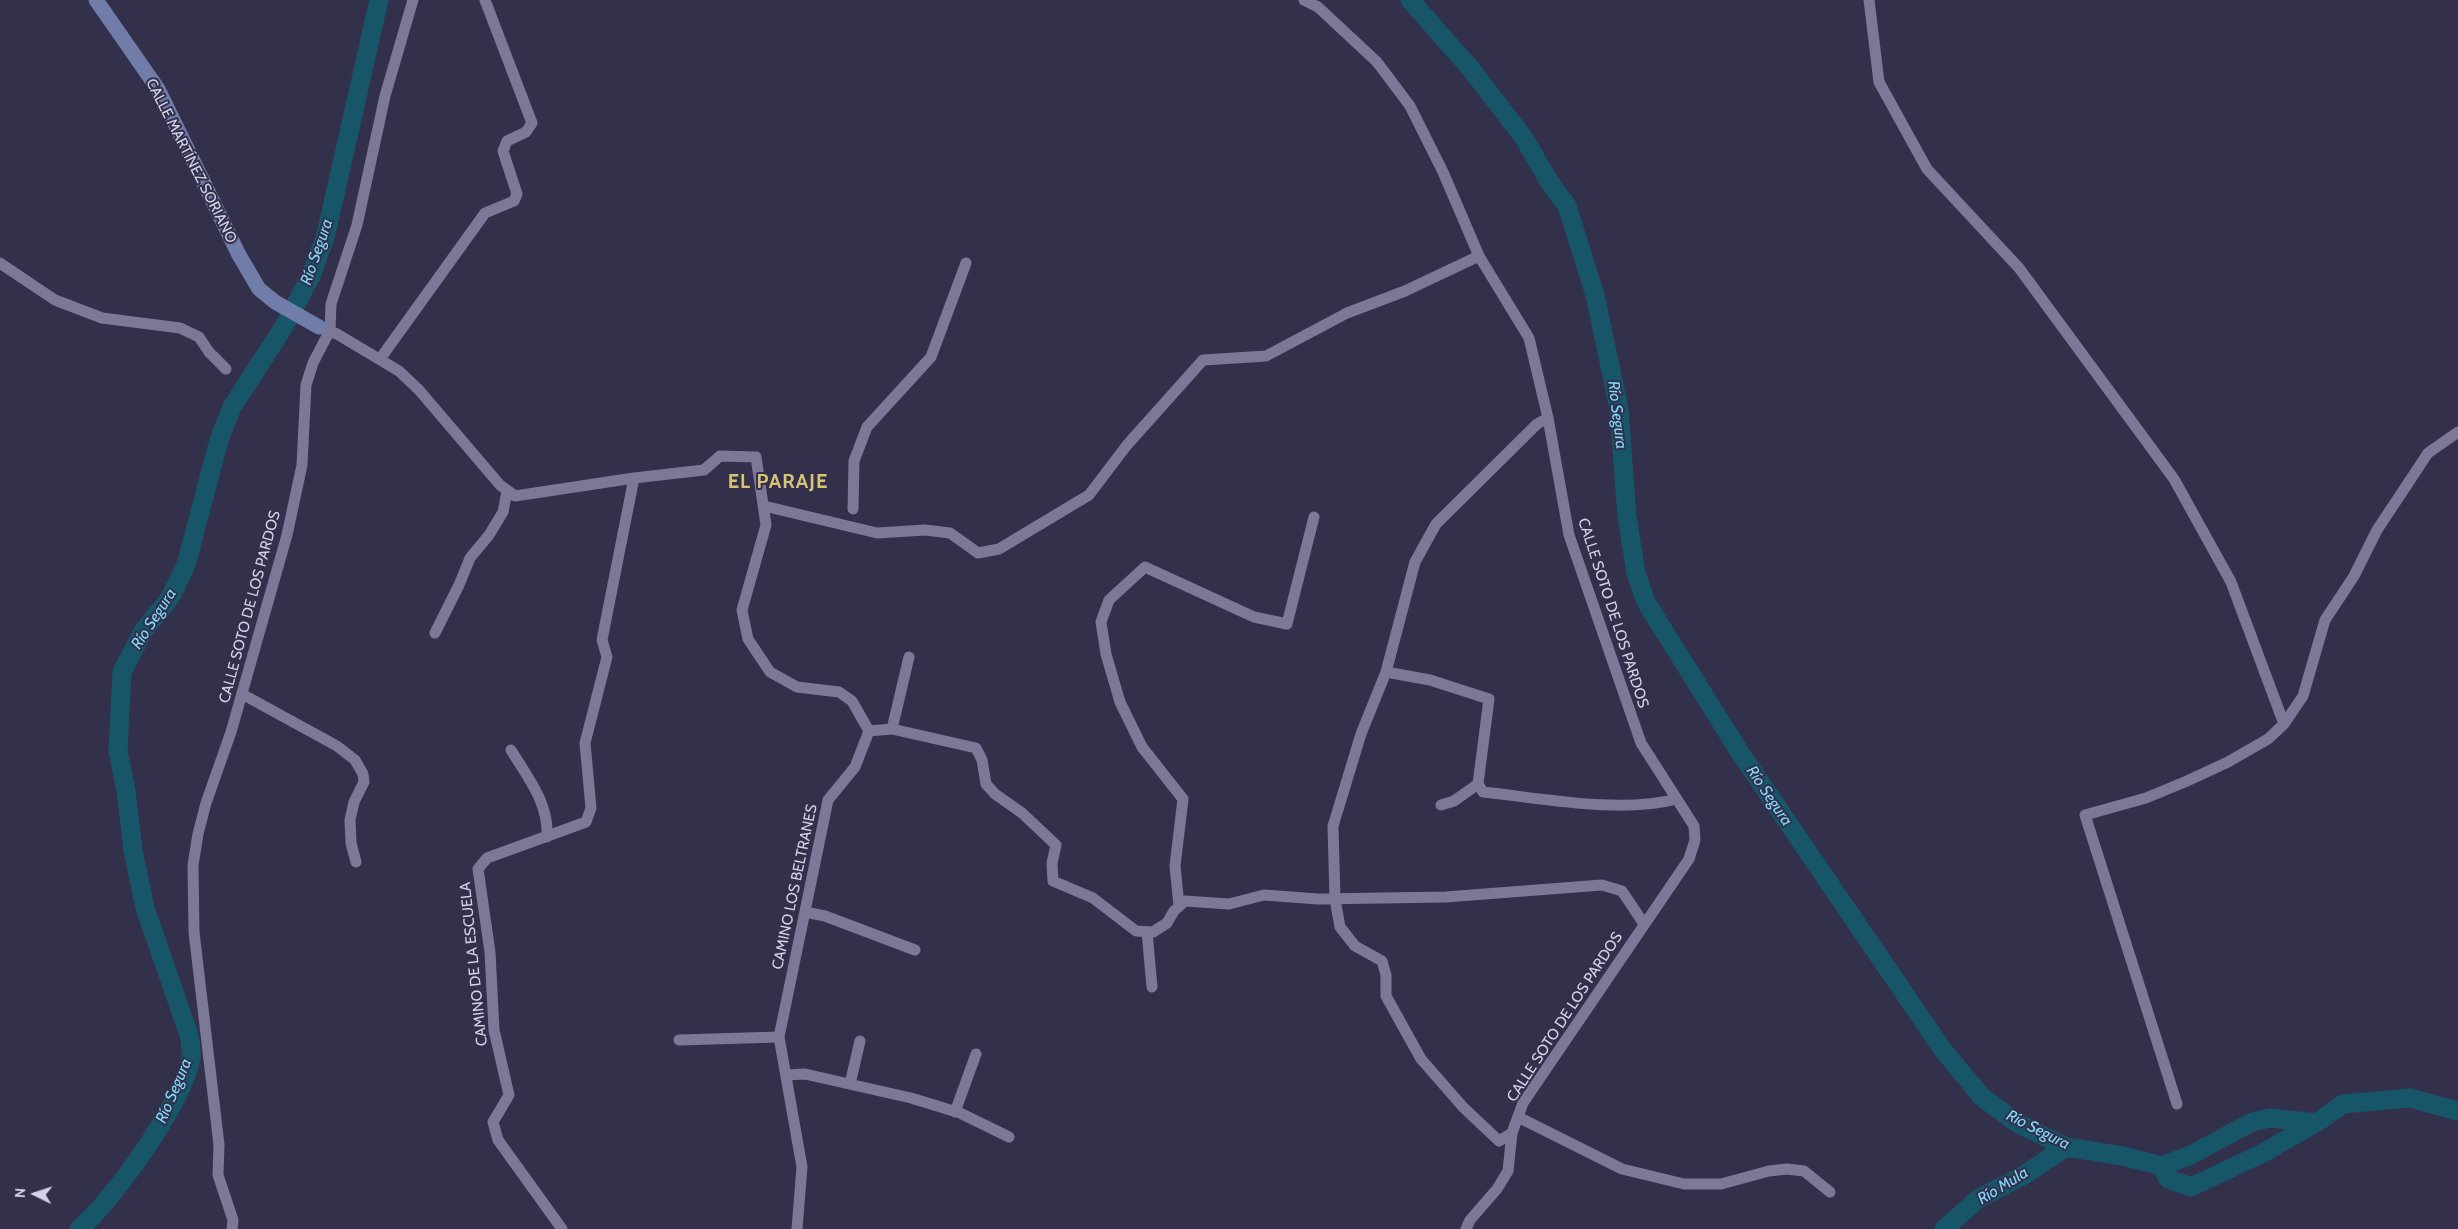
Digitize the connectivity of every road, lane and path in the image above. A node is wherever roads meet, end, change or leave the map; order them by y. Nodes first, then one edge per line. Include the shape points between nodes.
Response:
1 (96, 0) edge
2 (413, 0) edge
3 (485, 0) edge
4 (1304, 0) edge
5 (1869, 0) edge
6 (1479, 256) junction
7 (0, 263) edge
8 (966, 263) dead end
9 (324, 329) junction
10 (380, 359) junction
11 (226, 369) dead end
12 (1548, 418) junction
13 (2458, 432) edge
14 (634, 478) junction
15 (507, 491) junction
16 (764, 506) junction
17 (853, 509) dead end
18 (1314, 518) dead end
19 (435, 633) dead end
20 (909, 657) dead end
21 (1386, 672) junction
22 (242, 694) junction
23 (2284, 724) junction
24 (892, 729) junction
25 (869, 731) junction
26 (511, 750) dead end
27 (1478, 784) junction
28 (1676, 799) junction
29 (1441, 806) dead end
30 (547, 837) junction
31 (356, 862) dead end
32 (1335, 899) junction
33 (1179, 906) junction
34 (805, 912) junction
35 (1644, 924) junction
36 (1147, 932) junction
37 (915, 950) dead end
38 (1152, 987) dead end
39 (779, 1037) junction
40 (679, 1040) dead end
41 (860, 1042) dead end
42 (976, 1054) dead end
43 (786, 1075) junction
44 (850, 1084) junction
45 (2177, 1104) dead end
46 (955, 1112) junction
47 (1518, 1117) junction
48 (1512, 1133) junction
49 (1009, 1136) dead end
50 (1830, 1192) dead end
51 (232, 1229) edge
52 (562, 1229) edge
53 (797, 1229) edge
54 (1466, 1229) edge

1 - 9 street, CALLE MARTÍNEZ SORIANO via 158,89 239,256 259,289 272,300
2 - 9 street, CALLE SOTO DE LOS PARDOS via 385,96 357,225
3 - 10 street via 532,123 526,132 507,141 503,151 517,194 514,201 485,213
4 - 6 street, CALLE SOTO DE LOS PARDOS via 1318,7 1377,62 1410,106
5 - 23 street via 1879,82 1927,170 2019,268 2174,480 2231,582
6 - 12 street, CALLE SOTO DE LOS PARDOS via 1529,338
6 - 16 street via 1405,291 1346,313 1266,356 1203,360 1127,445 1088,495 999,549 978,553 950,533 925,530 877,533
7 - 11 street via 55,300 102,318 180,328 199,337
8 - 17 street via 932,357 867,427 854,462
9 - 10 street
9 - 22 street, CALLE SOTO DE LOS PARDOS via 306,384 302,465 287,535
10 - 15 street via 419,390
12 - 21 street via 1537,424 1436,524 1415,562
12 - 28 street, CALLE SOTO DE LOS PARDOS via 1572,544 1640,743
13 - 23 street via 2428,453 2377,530 2354,576 2324,620 2303,696
14 - 15 street via 516,496
14 - 16 street via 704,470 720,456 756,456
14 - 30 street, CAMINO DE LA ESCUELA via 602,640 607,657 585,743 591,808 586,822
15 - 19 street via 503,512 490,535 470,558
16 - 25 street via 766,525 742,610 748,639 770,672 797,687 839,692 852,702
18 - 33 street via 1287,624 1254,617 1145,567 1109,600 1101,622 1106,654 1120,702 1142,747 1183,800 1175,866
20 - 24 street
21 - 27 street via 1430,680 1490,698
21 - 32 street via 1361,734 1333,826
22 - 31 street via 337,746 355,760 364,782 350,820 350,843
22 - 51 street, CALLE SOTO DE LOS PARDOS via 198,834 192,898 219,1145 218,1175 233,1220
23 - 45 street via 2268,739 2187,781 2146,798 2085,815
24 - 25 street
24 - 36 street via 976,748 982,760 986,784 1056,845 1052,881 1093,898 1136,931
25 - 34 street, CAMINO LOS BELTRANES via 855,767 828,800
26 - 30 street via 540,796 548,823
27 - 28 street via 1483,792 1585,803 1654,805
27 - 29 street
28 - 35 street, CALLE SOTO DE LOS PARDOS via 1694,826 1695,840 1689,859
30 - 52 street, CAMINO DE LA ESCUELA via 487,858 478,869 490,952 494,1030 509,1095 493,1122 498,1140
32 - 33 street via 1264,895 1229,904 1185,901
32 - 35 street via 1446,897 1602,885 1622,891
32 - 48 street via 1340,927 1355,946 1382,961 1386,996 1421,1059 1463,1107 1499,1141
33 - 36 street via 1167,923
34 - 37 street via 825,916
34 - 39 street, CAMINO LOS BELTRANES
35 - 47 street, CALLE SOTO DE LOS PARDOS via 1523,1103
36 - 38 street
39 - 40 street
39 - 43 street, CAMINO LOS BELTRANES
41 - 44 street
42 - 46 street
43 - 44 street via 805,1074
43 - 53 street, CAMINO LOS BELTRANES via 802,1167
44 - 46 street
46 - 49 street
47 - 48 street, CALLE SOTO DE LOS PARDOS
47 - 50 street via 1622,1168 1684,1184 1721,1184 1787,1169 1804,1171
48 - 54 street, CALLE SOTO DE LOS PARDOS via 1508,1171

